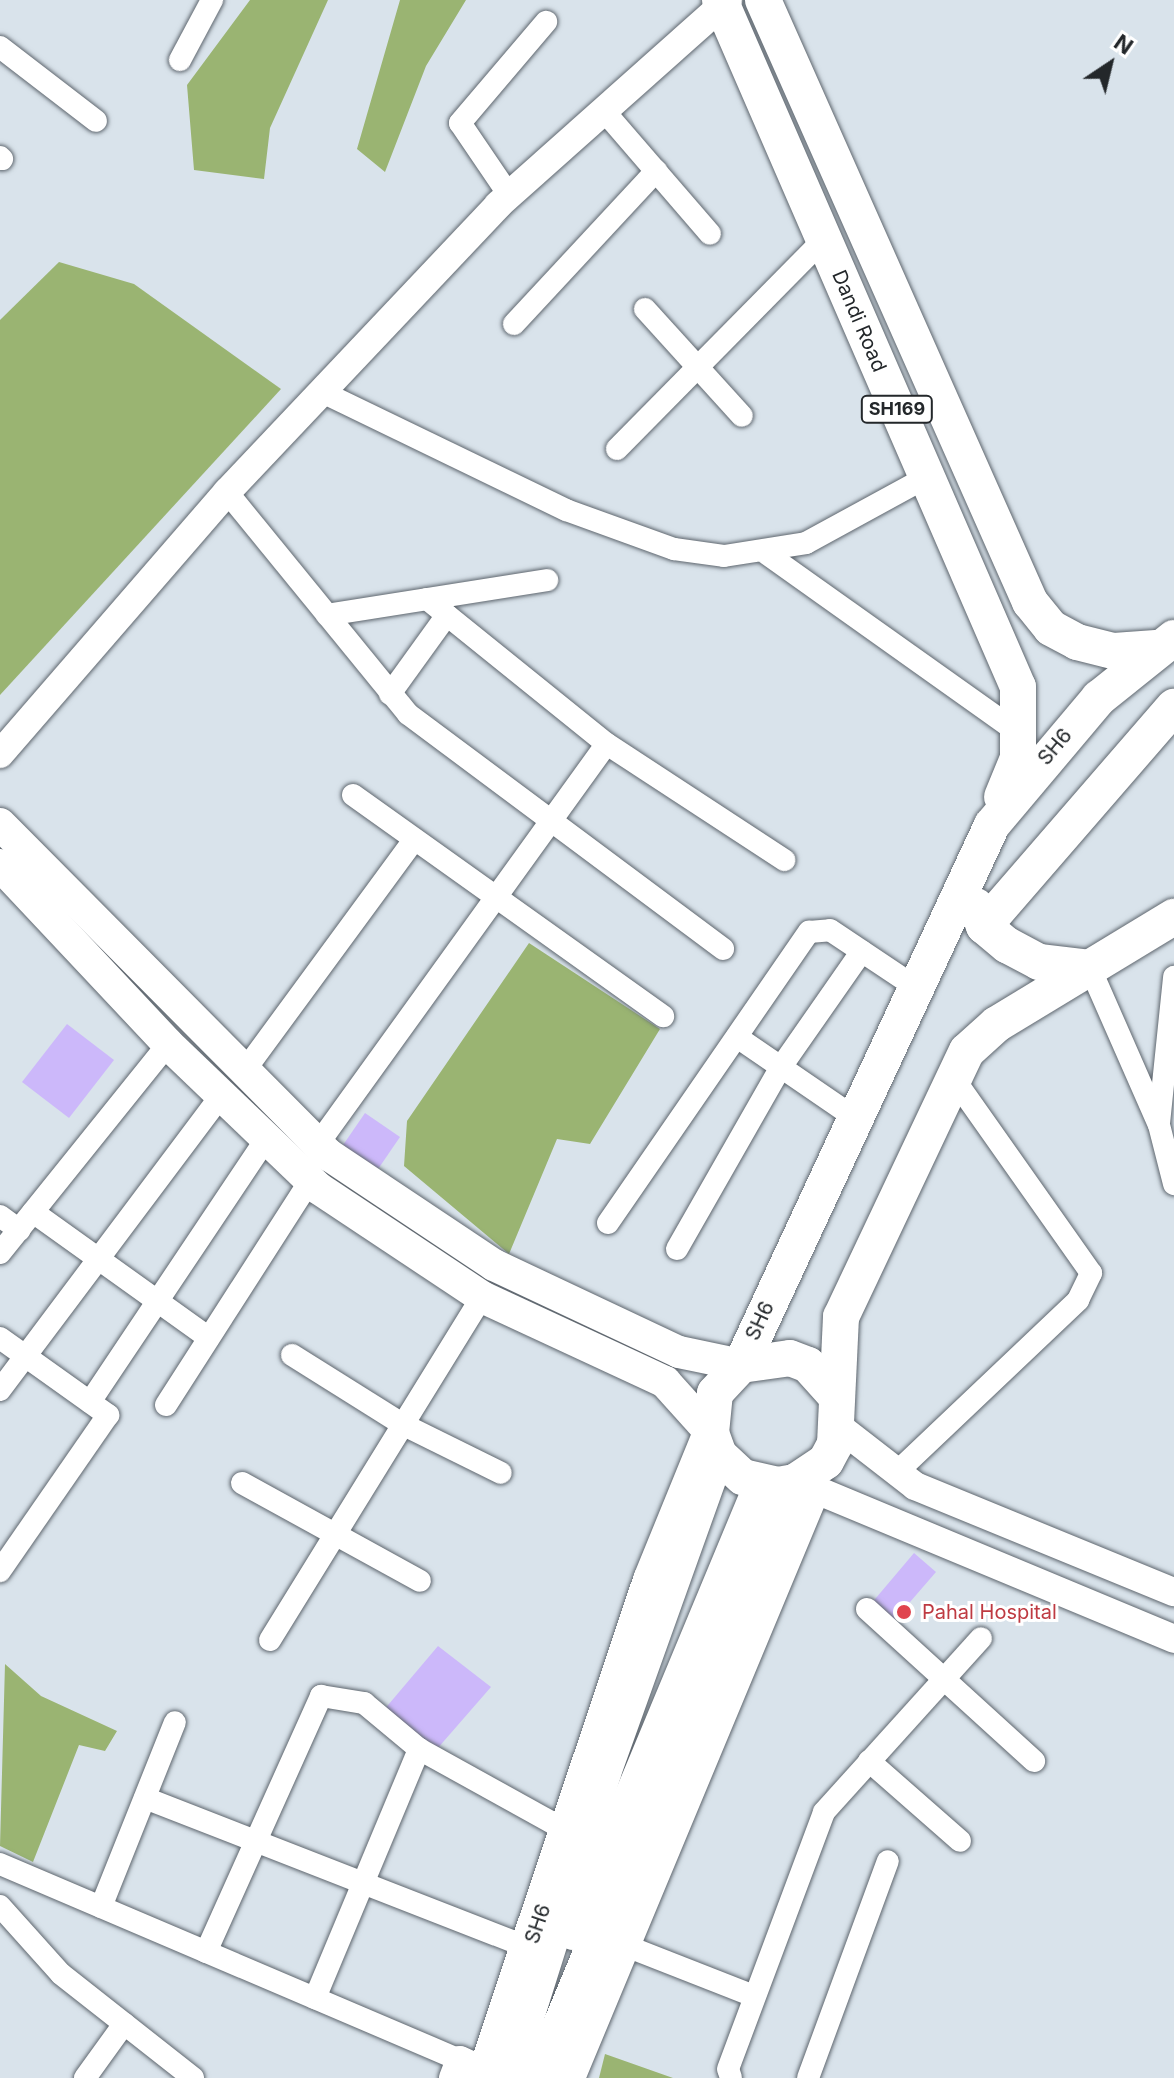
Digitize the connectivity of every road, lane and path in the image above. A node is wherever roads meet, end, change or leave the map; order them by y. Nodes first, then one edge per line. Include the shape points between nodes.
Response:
1 (212, 0) edge
2 (763, 0) edge
3 (724, 2) edge
4 (546, 22) dead end
5 (0, 47) edge
6 (180, 60) dead end
7 (604, 111) junction
8 (96, 121) dead end
9 (656, 171) junction
10 (509, 195) junction
11 (710, 234) dead end
12 (824, 239) junction
13 (645, 309) dead end
14 (514, 324) dead end
15 (699, 365) junction
16 (322, 392) junction
17 (742, 416) dead end
18 (617, 449) dead end
19 (927, 477) junction
20 (227, 492) junction
21 (767, 554) junction
22 (547, 580) dead end
23 (427, 599) junction
24 (327, 615) junction
25 (447, 615) junction
26 (1165, 643) edge
27 (390, 694) junction
28 (1174, 707) edge
29 (1020, 734) junction
30 (607, 744) junction
31 (0, 754) edge
32 (353, 795) dead end
33 (550, 823) junction
34 (0, 824) edge
35 (992, 825) junction
36 (414, 840) junction
37 (784, 860) dead end
38 (0, 865) edge
39 (968, 867) junction
40 (495, 899) junction
41 (1174, 917) edge
42 (984, 926) junction
43 (723, 949) dead end
44 (862, 951) junction
45 (1090, 968) junction
46 (1174, 977) edge
47 (914, 986) junction
48 (663, 1016) dead end
49 (737, 1037) junction
50 (168, 1044) junction
51 (781, 1067) junction
52 (245, 1070) junction
53 (954, 1079) junction
54 (221, 1096) junction
55 (854, 1117) junction
56 (1159, 1125) junction
57 (266, 1139) junction
58 (318, 1144) junction
59 (310, 1181) junction
60 (1174, 1184) edge
61 (0, 1216) edge
62 (26, 1221) junction
63 (608, 1223) dead end
64 (677, 1249) dead end
65 (0, 1253) edge
66 (100, 1262) junction
67 (482, 1297) junction
68 (157, 1302) junction
69 (0, 1338) edge
70 (209, 1338) junction
71 (292, 1355) dead end
72 (24, 1357) junction
73 (741, 1365) junction
74 (0, 1390) edge
75 (90, 1402) junction
76 (166, 1405) dead end
77 (836, 1410) junction
78 (402, 1424) junction
79 (715, 1444) junction
80 (897, 1472) junction
81 (501, 1473) dead end
82 (242, 1483) dead end
83 (790, 1485) junction
84 (337, 1532) junction
85 (0, 1571) edge
86 (420, 1581) dead end
87 (1174, 1592) edge
88 (867, 1609) dead end
89 (981, 1638) dead end
90 (1174, 1639) edge
91 (270, 1640) dead end
92 (942, 1680) junction
93 (175, 1722) dead end
94 (419, 1749) junction
95 (869, 1761) junction
96 (1034, 1761) dead end
97 (145, 1798) junction
98 (569, 1832) junction
99 (255, 1840) junction
100 (960, 1841) dead end
101 (888, 1861) dead end
102 (0, 1864) edge
103 (363, 1888) junction
104 (0, 1906) edge
105 (101, 1907) junction
106 (611, 1940) junction
107 (530, 1948) junction
108 (206, 1952) junction
109 (754, 1996) junction
110 (315, 1998) junction
111 (124, 2024) junction
112 (492, 2073) edge
113 (85, 2078) edge
114 (193, 2078) edge
115 (571, 2078) edge
116 (731, 2078) edge
117 (808, 2078) edge

1 - 6 street
2 - 26 main road, Dandi Road / SH169 via 1030,602 1051,628 1077,642 1114,651
3 - 7 street
3 - 12 main road, Dandi Road / SH169
4 - 10 street via 460,123
5 - 8 street
7 - 9 street
7 - 10 street
9 - 11 street
9 - 14 street
10 - 16 street
12 - 15 street
12 - 19 main road, Dandi Road / SH169
13 - 15 street
15 - 17 street
15 - 18 street
16 - 20 street
16 - 21 street via 624,536 724,556
19 - 21 street via 806,543
19 - 29 main road, Dandi Road / SH169 via 1018,687
20 - 24 street
20 - 31 street
21 - 29 street
22 - 23 street
23 - 24 street
23 - 25 street
24 - 27 street
25 - 27 street
25 - 30 street
26 - 35 main road, SH6 via 1088,709
27 - 33 street
28 - 42 main road
29 - 35 main road, Dandi Road / SH169 via 1018,758
30 - 33 street
30 - 37 street
32 - 36 street
33 - 40 street
33 - 43 street
34 - 52 main road
35 - 39 main road, SH6
36 - 40 street
36 - 52 street
38 - 50 main road
39 - 42 main road
39 - 47 main road, SH6
40 - 48 street
40 - 58 street
41 - 45 main road
42 - 45 main road via 1039,962
44 - 47 street
44 - 49 street via 824,927 809,932
44 - 51 street
45 - 53 main road via 997,1024 967,1051
45 - 56 street
46 - 56 street
47 - 55 main road, SH6
49 - 51 street
49 - 63 street
50 - 54 main road
50 - 62 street
51 - 55 street
51 - 64 street
52 - 58 main road
53 - 77 main road via 841,1317
53 - 80 street via 1091,1273 1078,1300
54 - 57 main road
54 - 66 street
55 - 73 main road, SH6
56 - 60 street
57 - 59 main road
57 - 68 street
58 - 73 main road via 406,1211 494,1265 679,1352
59 - 67 main road
59 - 70 street
61 - 62 street
62 - 65 street
62 - 66 street
66 - 68 street
66 - 72 street
67 - 78 street
67 - 79 main road via 665,1382
68 - 70 street
68 - 75 street
69 - 72 street
70 - 76 street
71 - 78 street
72 - 74 street
72 - 75 street
73 - 77 main road via 790,1358 815,1371
73 - 79 main road, SH6 via 715,1393
75 - 85 street via 108,1415
77 - 80 street
77 - 83 main road via 826,1461
78 - 81 street
78 - 84 street
79 - 83 main road
79 - 98 main road, SH6 via 651,1580
79 - 112 main road via 605,1773
80 - 87 street via 915,1486
82 - 84 street
83 - 90 street
83 - 106 street
83 - 106 main road via 741,1592
83 - 112 main road
84 - 86 street
84 - 91 street
88 - 92 street
89 - 92 street
92 - 95 street
92 - 96 street
93 - 97 street
94 - 98 street
94 - 99 street via 364,1703 321,1696
94 - 103 street
95 - 100 street
95 - 109 street via 817,1825
97 - 99 street
97 - 105 street
98 - 107 main road, SH6
99 - 103 street
99 - 108 street
101 - 117 street
102 - 105 street
103 - 107 street
103 - 110 street
104 - 111 street via 38,1953
105 - 108 street
106 - 109 street
106 - 112 main road
106 - 115 street
107 - 112 main road, SH6
108 - 110 street
109 - 116 street via 728,2069
110 - 112 street
111 - 113 street
111 - 114 street

